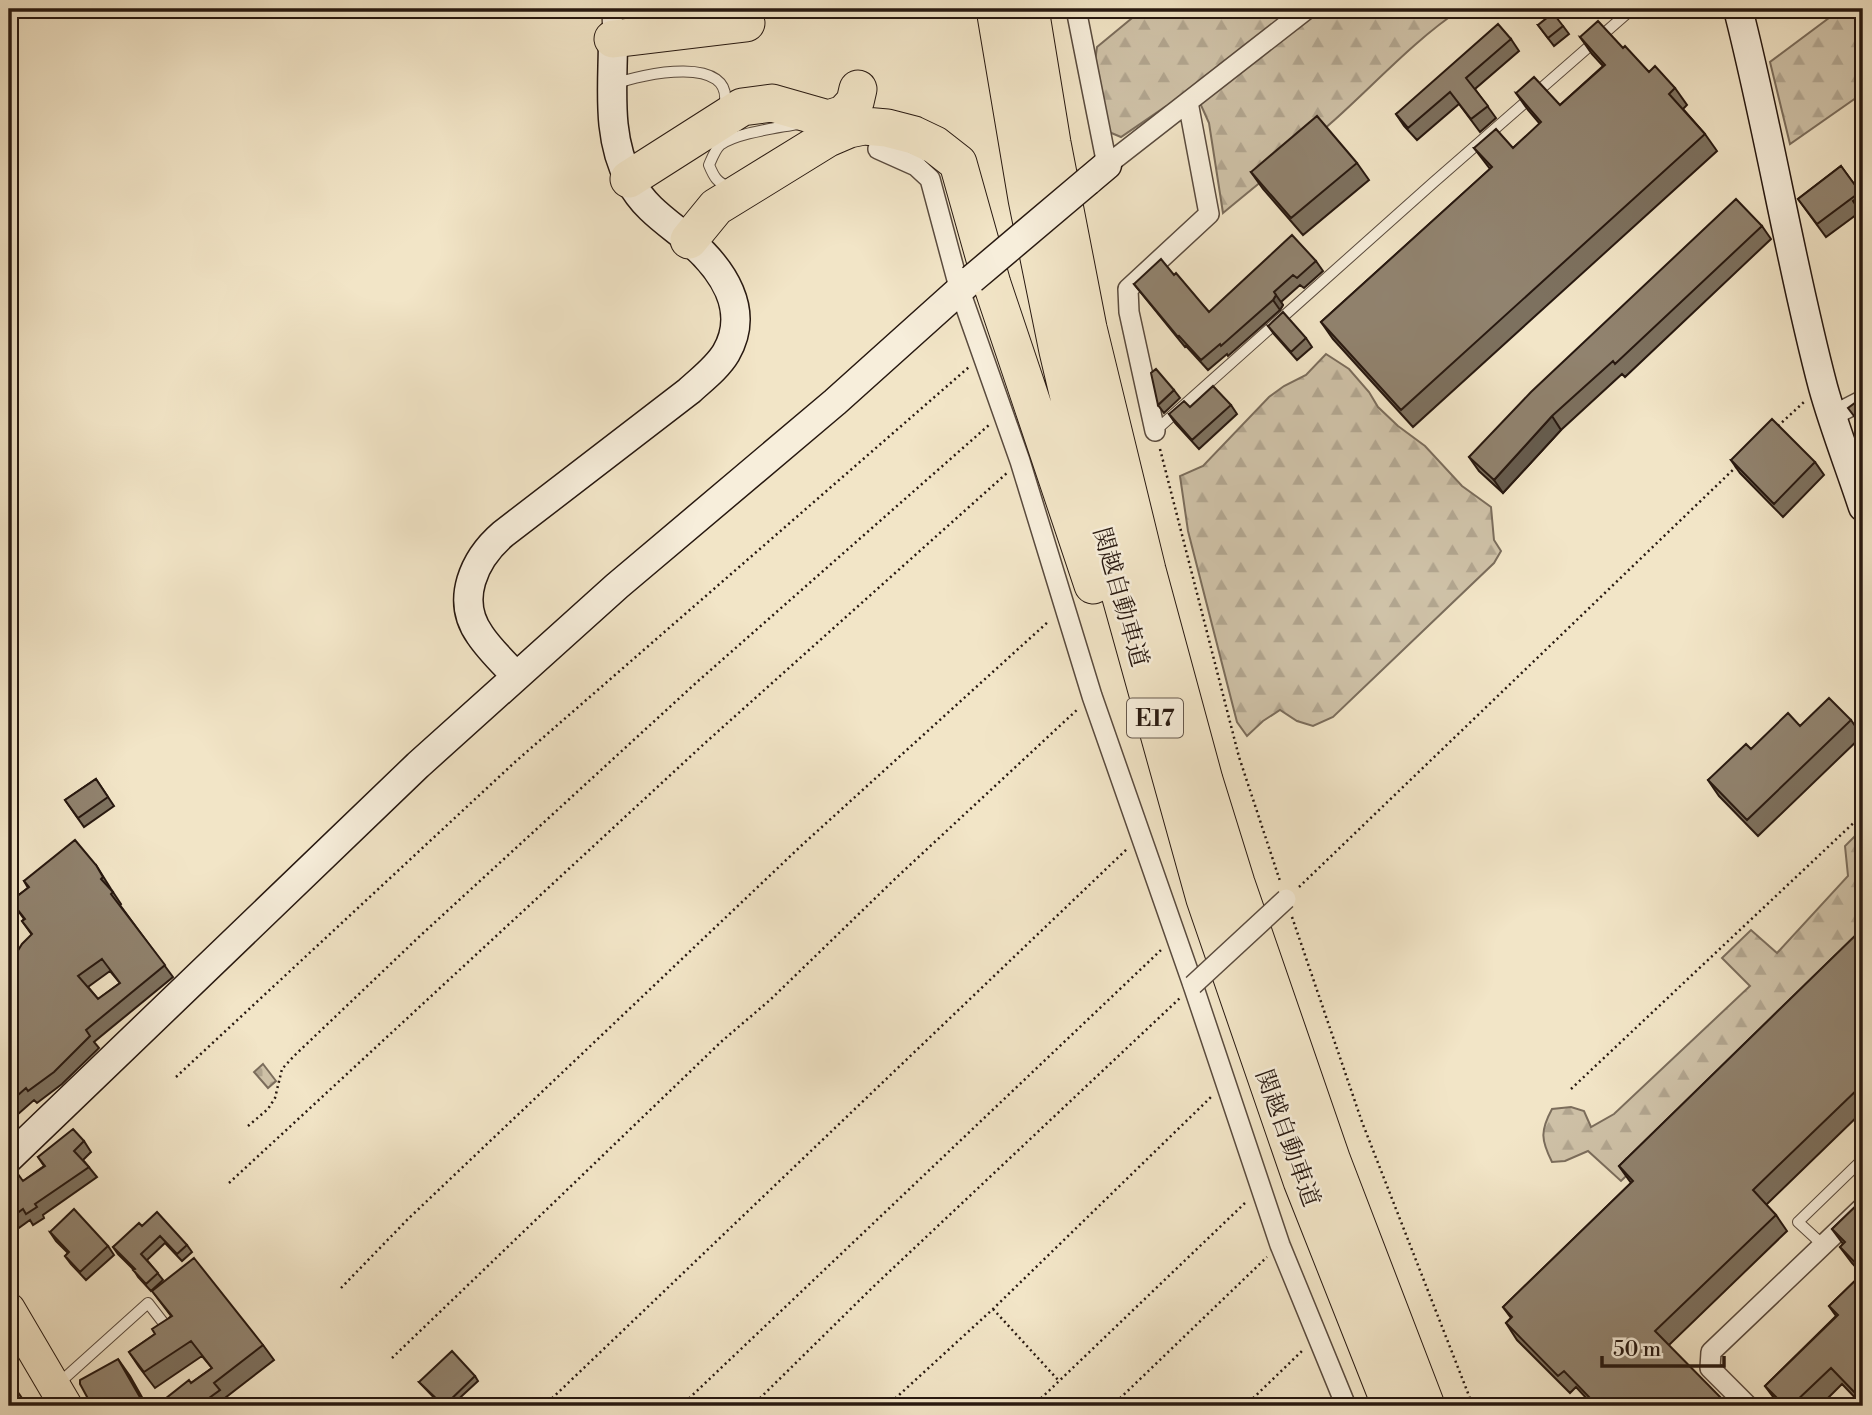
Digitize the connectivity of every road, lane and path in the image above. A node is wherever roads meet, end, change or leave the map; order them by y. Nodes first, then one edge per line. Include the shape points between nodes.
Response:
1 (995, 9) edge
2 (1030, 9) edge
3 (1040, 9) edge
4 (1076, 9) edge
5 (1307, 9) edge
6 (1632, 9) edge
7 (1738, 9) edge
8 (746, 23) dead end
9 (613, 24) edge
10 (612, 85) junction
11 (858, 89) dead end
12 (1188, 102) junction
13 (828, 118) junction
14 (720, 121) junction
15 (1052, 143) junction
16 (878, 149) dead end
17 (1098, 173) junction
18 (629, 179) junction
19 (751, 184) junction
20 (689, 240) junction
21 (966, 285) junction
22 (983, 357) junction
23 (1823, 387) junction
24 (1863, 400) edge
25 (1004, 416) junction
26 (1832, 416) junction
27 (1776, 429) edge
28 (1155, 431) junction
29 (1746, 458) edge
30 (1020, 461) junction
31 (1863, 507) edge
32 (1065, 606) junction
33 (516, 676) junction
34 (1092, 696) junction
35 (1863, 814) edge
36 (1141, 837) junction
37 (1205, 898) junction
38 (1286, 899) junction
39 (1176, 935) junction
40 (1193, 985) junction
41 (176, 1077) dead end
42 (1225, 1083) junction
43 (1571, 1089) dead end
44 (248, 1126) dead end
45 (9, 1158) edge
46 (1863, 1159) edge
47 (229, 1183) dead end
48 (1261, 1188) junction
49 (1863, 1207) edge
50 (1280, 1244) junction
51 (1823, 1245) junction
52 (341, 1288) dead end
53 (993, 1309) junction
54 (9, 1310) edge
55 (169, 1330) edge
56 (1316, 1337) junction
57 (392, 1358) dead end
58 (1059, 1381) junction
59 (60, 1397) edge
60 (544, 1406) edge
61 (681, 1406) edge
62 (752, 1406) edge
63 (887, 1406) edge
64 (1033, 1406) edge
65 (1112, 1406) edge
66 (1245, 1406) edge
67 (1346, 1406) edge
68 (1391, 1406) edge
69 (1426, 1406) edge
70 (1473, 1406) edge
71 (1748, 1406) edge

1 - 37 highway, 関越自動車道 / E17 via 1027,199 1087,473
2 - 15 highway, 関越自動車道 / E17
3 - 15 highway
4 - 17 street
5 - 12 street
6 - 28 lane
7 - 23 street
8 - 9 highway
9 - 10 street
10 - 14 lane via 651,72 699,72 722,86 726,99
10 - 18 street via 613,131
11 - 13 highway via 855,102 844,114
12 - 17 street
12 - 28 street via 1209,214 1128,289
13 - 14 highway via 772,103 741,107
13 - 19 lane via 751,133 721,144 709,165 715,177 734,188
14 - 18 highway
15 - 69 highway, 関越自動車道 / E17 via 1091,341 1204,780 1332,1161
16 - 21 street via 916,166 930,179
17 - 21 street, bridge
18 - 20 street via 653,211
19 - 20 highway via 716,207
19 - 37 highway via 828,138 864,126 914,135 958,163 992,285 1124,681
20 - 33 street via 723,277 733,299 735,328 726,353 689,391 503,534 482,557 470,582 474,625
21 - 22 street
21 - 33 street
22 - 25 street
22 - 41 path via 515,762
23 - 26 street
23 - 27 path
24 - 26 street
25 - 30 street
25 - 44 path via 707,673 421,935 282,1069 275,1098
26 - 31 street
28 - 38 path via 1239,757
29 - 38 path
30 - 32 street
30 - 47 path via 715,733
32 - 34 street
32 - 52 path via 802,845
33 - 45 street
34 - 36 street
34 - 57 path via 722,1041
35 - 43 path
36 - 39 street
36 - 60 path
37 - 68 highway, 関越自動車道 / E17 via 1302,1181
38 - 40 street, bridge
38 - 70 path via 1362,1122
39 - 40 street
39 - 61 path
40 - 42 street
40 - 62 path
42 - 48 street
42 - 53 path
46 - 51 lane via 1798,1222
48 - 50 street
48 - 58 path
49 - 51 street
50 - 56 street
50 - 65 path
51 - 71 street via 1711,1352 1710,1368
53 - 58 path
53 - 63 path
54 - 59 main road
55 - 59 lane via 148,1303
56 - 66 path
56 - 67 street
58 - 64 path

